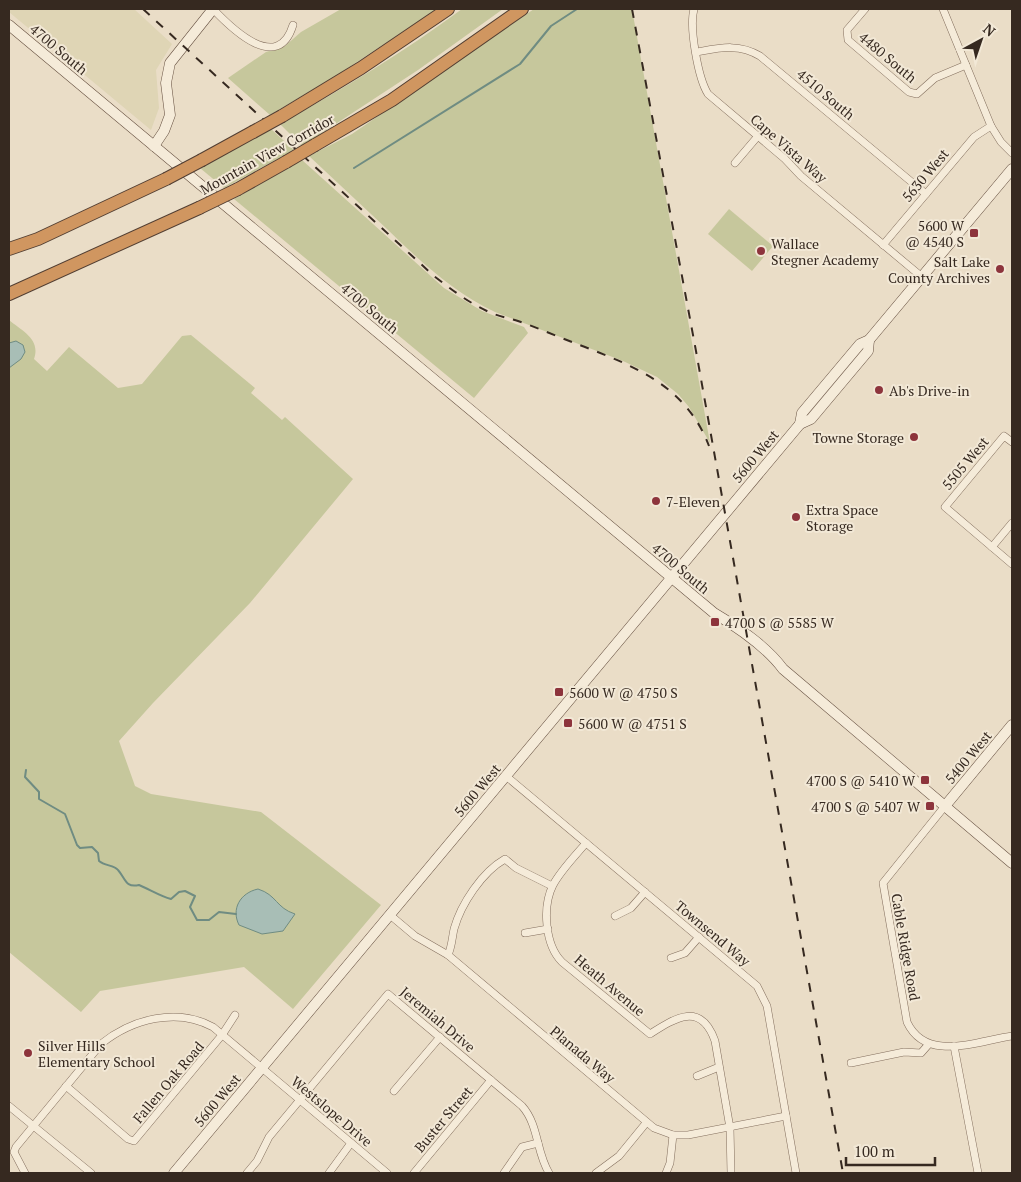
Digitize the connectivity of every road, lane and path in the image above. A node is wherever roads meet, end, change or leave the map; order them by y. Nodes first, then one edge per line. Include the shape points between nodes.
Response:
1 (213, 9) edge
2 (448, 9) edge
3 (522, 9) edge
4 (694, 9) edge
5 (865, 9) edge
6 (943, 9) edge
7 (9, 25) edge
8 (293, 25) dead end
9 (697, 52) junction
10 (966, 65) junction
11 (991, 126) junction
12 (758, 136) junction
13 (154, 146) junction
14 (1012, 153) edge
15 (735, 163) dead end
16 (1012, 169) edge
17 (926, 194) junction
18 (883, 245) junction
19 (9, 249) edge
20 (922, 277) junction
21 (9, 294) edge
22 (1012, 442) edge
23 (1012, 523) edge
24 (992, 547) junction
25 (1012, 564) edge
26 (671, 577) junction
27 (1012, 725) edge
28 (506, 776) junction
29 (945, 806) junction
30 (586, 843) junction
31 (1012, 864) edge
32 (552, 886) junction
33 (644, 892) junction
34 (390, 915) junction
35 (615, 916) dead end
36 (548, 929) junction
37 (525, 933) dead end
38 (699, 937) junction
39 (448, 955) junction
40 (671, 958) dead end
41 (235, 1015) dead end
42 (222, 1035) junction
43 (1012, 1036) edge
44 (440, 1037) junction
45 (928, 1045) junction
46 (954, 1046) junction
47 (852, 1063) dead end
48 (719, 1067) junction
49 (262, 1068) junction
50 (697, 1076) dead end
51 (491, 1080) junction
52 (66, 1086) junction
53 (394, 1091) dead end
54 (300, 1100) junction
55 (9, 1106) edge
56 (786, 1116) junction
57 (646, 1123) junction
58 (33, 1125) junction
59 (730, 1128) junction
60 (673, 1135) junction
61 (351, 1143) junction
62 (538, 1143) junction
63 (25, 1173) edge
64 (91, 1173) edge
65 (174, 1173) edge
66 (247, 1173) edge
67 (329, 1173) edge
68 (387, 1173) edge
69 (414, 1173) edge
70 (504, 1173) edge
71 (549, 1173) edge
72 (596, 1173) edge
73 (666, 1173) edge
74 (731, 1173) edge
75 (796, 1173) edge
76 (978, 1173) edge

1 - 8 street via 260,46 282,43
1 - 13 main road via 170,63 166,84 170,115
2 - 19 highway, Mountain View Corridor, bridge via 361,68 202,160 38,239
3 - 21 highway, Mountain View Corridor, bridge via 392,100 238,189
4 - 9 street, Cape Vista Way via 692,26
5 - 10 street, 4480 South via 846,35 851,44 906,90 917,94 935,78
6 - 10 street
7 - 13 main road, 4700 South
9 - 12 street, Cape Vista Way via 702,81 708,94
9 - 17 street, 4510 South via 729,46 755,52
10 - 11 street
11 - 14 street
11 - 17 street, 5630 West via 974,137
12 - 15 street
12 - 18 street, Cape Vista Way
13 - 26 main road, 4700 South
16 - 20 main road, 5600 West
17 - 18 street, 5630 West
18 - 20 street, Cape Vista Way
20 - 26 main road, 5600 West via 802,413 800,424
22 - 24 street, 5505 West via 1004,436 944,507
23 - 24 street
24 - 25 street
26 - 28 main road, 5600 West
26 - 29 main road, 4700 South via 727,628 772,665 783,669
27 - 29 main road, 5400 West
28 - 30 street, Townsend Way
28 - 34 main road, 5600 West
29 - 31 main road, 4700 South
29 - 45 street, Cable Ridge Road via 882,883 907,1022 916,1036
30 - 32 street, Heath Avenue
30 - 33 street, Townsend Way
32 - 36 street, Heath Avenue
32 - 39 street via 505,859 496,864 468,897
33 - 35 street via 631,908
33 - 38 street, Townsend Way
34 - 39 street, Planada Way via 416,936
34 - 49 main road, 5600 West
36 - 37 street
36 - 48 street, Heath Avenue via 558,958 650,1034 680,1016 705,1023 715,1041
38 - 40 street via 685,953
38 - 56 street, Townsend Way via 750,980 764,997
39 - 57 street, Planada Way
41 - 42 street, Fallen Oak Road
42 - 49 street, Westslope Drive
42 - 52 street, Westslope Drive via 199,1019 187,1017 174,1016 129,1026 101,1044
42 - 52 street, Fallen Oak Road via 134,1141
43 - 46 street
44 - 51 street, Jeremiah Drive
44 - 53 street
44 - 54 street, Jeremiah Drive via 388,994
45 - 46 street
45 - 47 street via 921,1053 904,1052
46 - 76 street
48 - 50 street
48 - 59 street, Heath Avenue
49 - 54 street, Westslope Drive
49 - 65 main road, 5600 West
51 - 62 street, Jeremiah Drive via 528,1113
51 - 69 street, Buster Street
52 - 58 street, Westslope Drive
54 - 61 street, Westslope Drive
54 - 66 street, Jeremiah Drive via 269,1137 257,1162
55 - 58 street
56 - 59 street, Planada Way
56 - 75 street, Townsend Way
57 - 60 street, Planada Way
57 - 72 street via 619,1156
58 - 63 street, Westslope Drive via 14,1152
58 - 64 street
59 - 60 street, Planada Way
59 - 74 street, Heath Avenue
60 - 73 street
61 - 67 street
61 - 68 street, Westslope Drive
62 - 70 street via 522,1147
62 - 71 street, Jeremiah Drive

